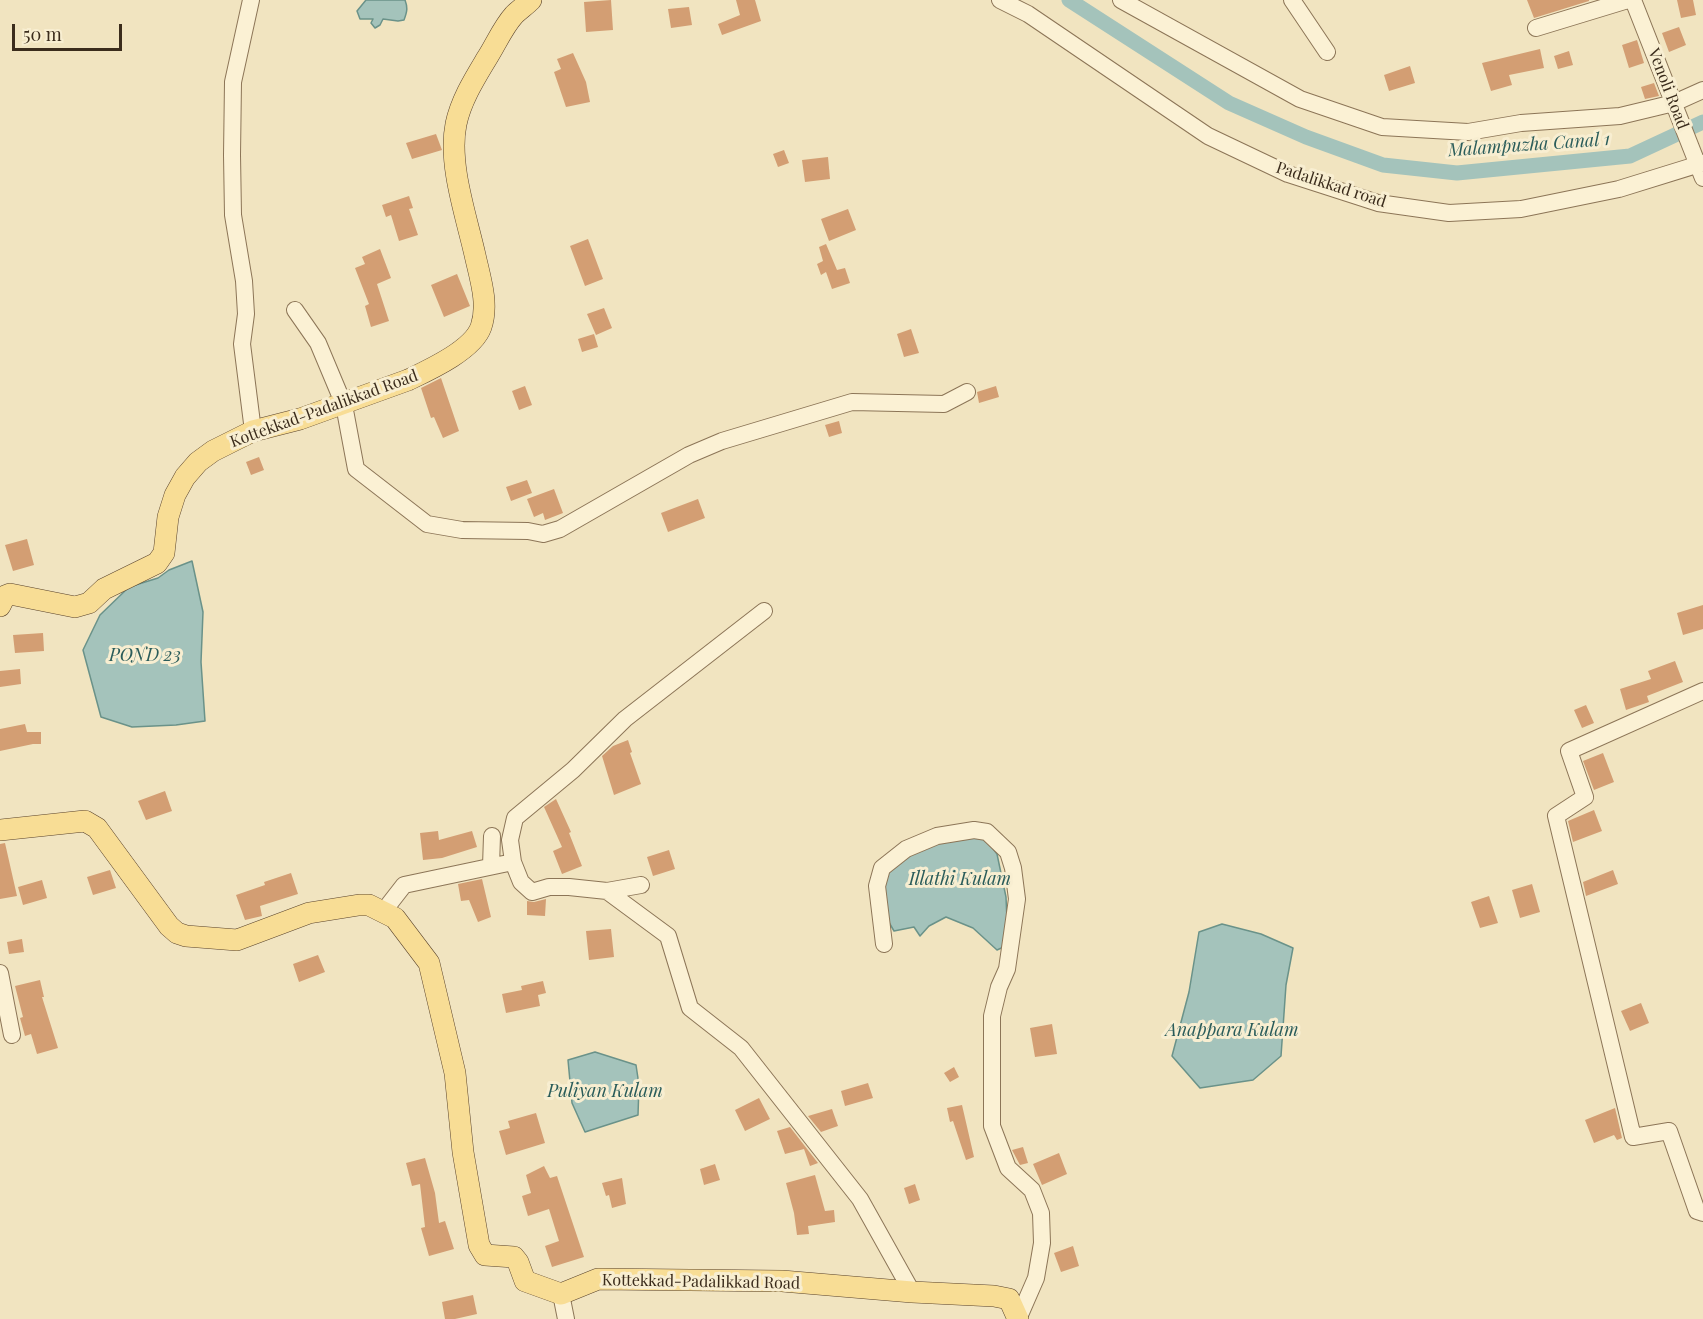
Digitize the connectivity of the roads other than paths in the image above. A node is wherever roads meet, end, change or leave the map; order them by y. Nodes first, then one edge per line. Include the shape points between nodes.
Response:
1 (251, 0) edge
2 (531, 0) edge
3 (1000, 0) edge
4 (1121, 0) edge
5 (1292, 0) edge
6 (1628, 0) edge
7 (1633, 0) edge
8 (1536, 28) dead end
9 (1327, 52) dead end
10 (1703, 90) edge
11 (1674, 104) junction
12 (1699, 166) edge
13 (295, 310) dead end
14 (967, 393) dead end
15 (344, 405) junction
16 (253, 431) junction
17 (0, 606) edge
18 (764, 611) dead end
19 (1703, 691) edge
20 (0, 830) edge
21 (492, 836) dead end
22 (513, 862) junction
23 (491, 866) junction
24 (641, 885) dead end
25 (607, 891) junction
26 (383, 912) junction
27 (884, 944) dead end
28 (0, 974) edge
29 (12, 1035) dead end
30 (1703, 1213) edge
31 (912, 1292) junction
32 (561, 1294) junction
33 (1018, 1318) edge
34 (566, 1319) edge

1 - 16 street via 233,82 232,155 233,215 246,314 242,344
2 - 15 main road, Kottekkad-Padalikkad Road via 513,16 481,68 464,98 456,124 456,172 483,290 480,329 471,342 425,372
3 - 12 street, Padalikkad road via 1028,14 1208,136 1288,174 1378,203 1449,213 1521,209 1619,189
4 - 11 street via 1300,99 1382,127 1468,132 1521,123 1620,116
5 - 9 street
6 - 8 street
7 - 11 street, Venoli Road
10 - 11 street
11 - 12 street, Venoli Road
13 - 15 street via 318,343
14 - 15 street via 944,404 852,402 722,441 689,455 560,529 543,534 427,524 356,469
15 - 16 main road, Kottekkad-Padalikkad Road
16 - 17 main road, Kottekkad-Padalikkad Road via 213,451 185,477 175,495 164,553 157,563 104,590 83,606 10,594
18 - 22 street via 625,719 573,770 515,818 510,840
19 - 30 street via 1569,751 1585,796 1556,816 1633,1137 1669,1131 1696,1211
20 - 26 main road via 85,821 98,828 169,926 186,936 237,940 309,913 369,904
21 - 23 street
22 - 23 street
22 - 25 street via 521,882 532,892 569,887
23 - 26 street via 404,885
24 - 25 street
25 - 31 street via 668,936 690,1008 741,1048 860,1199
26 - 32 main road via 395,918 429,963 455,1072 463,1152 481,1251 485,1255 514,1257 525,1281
27 - 33 street via 877,886 882,868 906,849 937,836 974,830 987,832 1008,852 1017,899 1007,969 992,1016 992,1126 1008,1168 1032,1190 1041,1213 1042,1243 1036,1278
28 - 29 street
31 - 32 main road, Kottekkad-Padalikkad Road via 782,1281 598,1279
31 - 33 main road, Kottekkad-Padalikkad Road via 1009,1299
32 - 34 street

